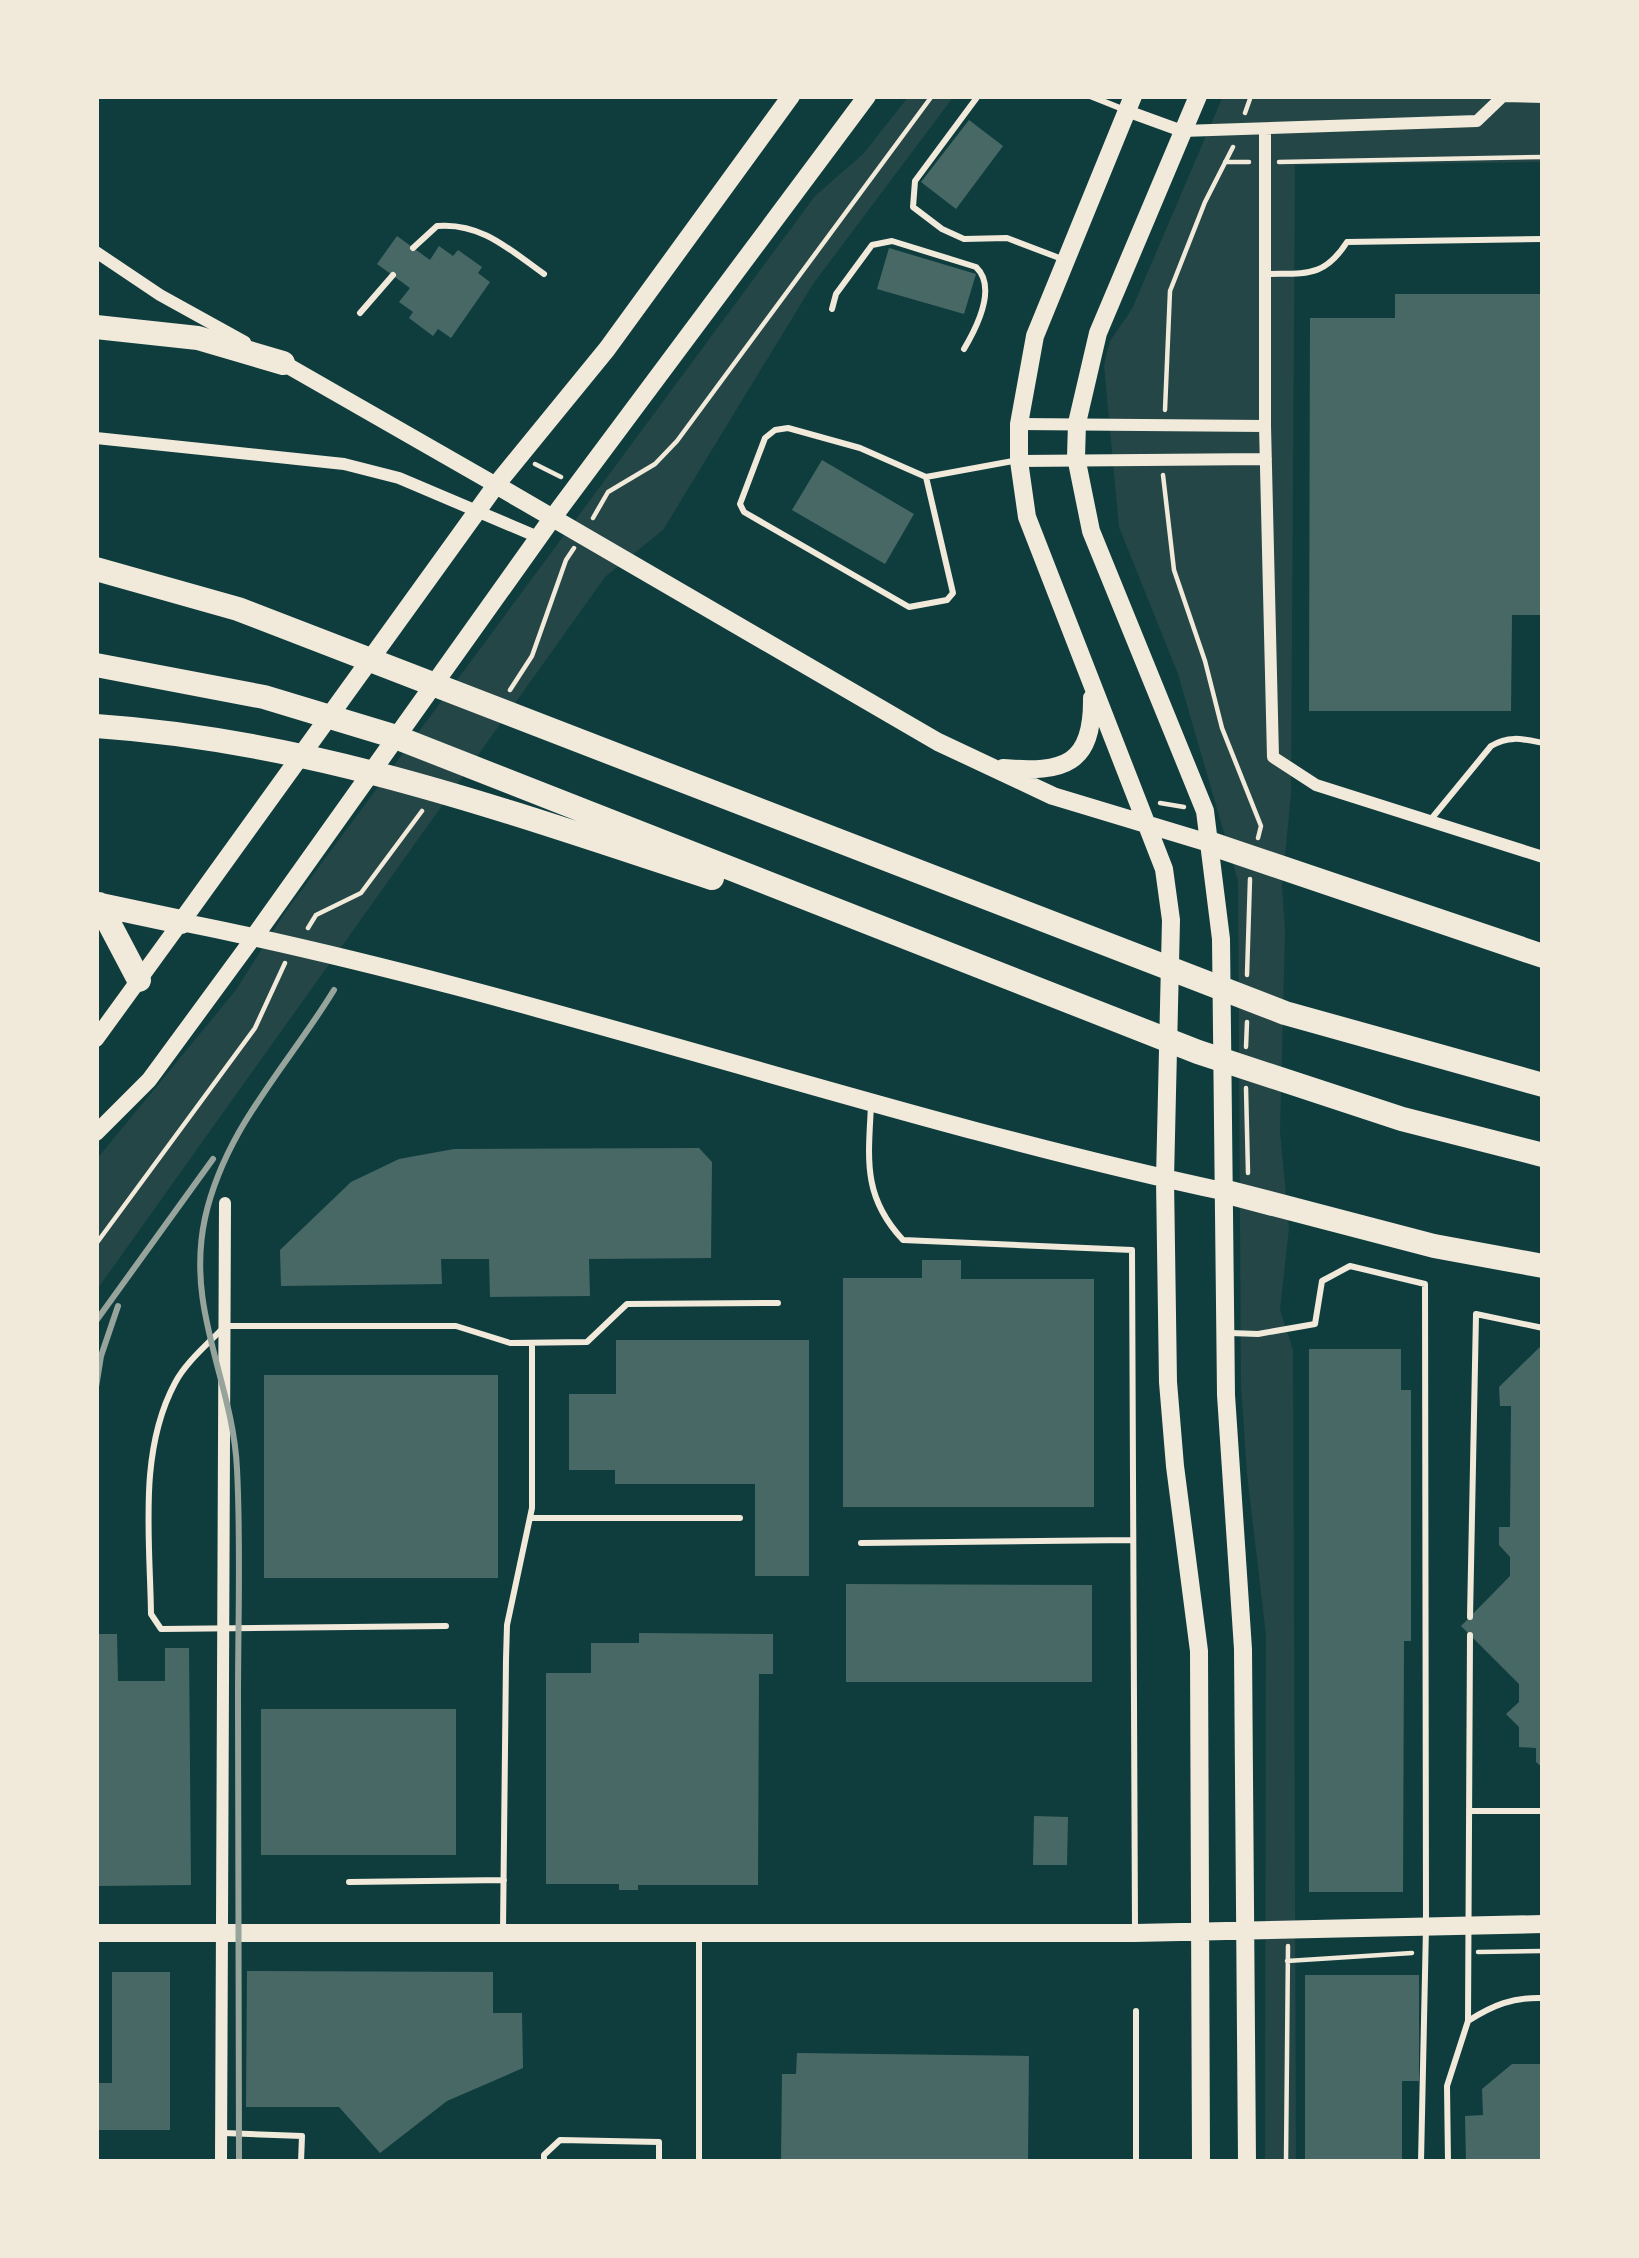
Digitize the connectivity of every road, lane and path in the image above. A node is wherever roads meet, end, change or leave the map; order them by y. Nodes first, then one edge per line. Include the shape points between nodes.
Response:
1 (791, 96) edge
2 (867, 96) edge
3 (932, 96) edge
4 (978, 96) edge
5 (1090, 96) edge
6 (1198, 96) edge
7 (1251, 96) edge
8 (1501, 96) edge
9 (1527, 97) edge
10 (1543, 97) edge
11 (1130, 103) edge
12 (1244, 116) dead end
13 (1264, 130) junction
14 (1182, 131) junction
15 (1234, 145) dead end
16 (1543, 157) edge
17 (1290, 161) dead end
18 (1226, 162) junction
19 (1250, 162) dead end
20 (1543, 239) edge
21 (413, 248) dead end
22 (96, 252) edge
23 (1065, 260) junction
24 (544, 274) dead end
25 (1265, 274) junction
26 (392, 275) dead end
27 (832, 310) dead end
28 (361, 314) dead end
29 (96, 327) edge
30 (964, 349) dead end
31 (283, 363) junction
32 (1165, 414) dead end
33 (1019, 424) junction
34 (1077, 424) junction
35 (1265, 426) junction
36 (96, 438) edge
37 (1076, 457) junction
38 (1019, 460) junction
39 (1265, 460) junction
40 (535, 464) dead end
41 (1162, 470) dead end
42 (561, 478) dead end
43 (926, 478) junction
44 (496, 485) junction
45 (608, 492) dead end
46 (479, 509) junction
47 (551, 520) junction
48 (538, 537) junction
49 (96, 569) edge
50 (96, 665) edge
51 (1092, 687) junction
52 (96, 726) edge
53 (1543, 743) edge
54 (990, 767) junction
55 (1152, 801) dead end
56 (1184, 807) dead end
57 (1430, 821) junction
58 (1148, 824) junction
59 (1212, 844) junction
60 (1257, 844) dead end
61 (1543, 856) edge
62 (1252, 871) dead end
63 (98, 904) edge
64 (181, 922) junction
65 (254, 937) junction
66 (914, 944) junction
67 (1543, 956) edge
68 (286, 962) dead end
69 (139, 980) junction
70 (1247, 992) dead end
71 (1247, 1016) dead end
72 (96, 1040) edge
73 (1246, 1062) dead end
74 (1543, 1084) edge
75 (1246, 1085) dead end
76 (872, 1102) junction
77 (96, 1133) edge
78 (1543, 1155) edge
79 (1165, 1179) junction
80 (1238, 1188) junction
81 (225, 1203) dead end
82 (96, 1244) edge
83 (1543, 1266) edge
84 (778, 1303) dead end
85 (225, 1327) junction
86 (1543, 1328) edge
87 (1226, 1333) junction
88 (532, 1343) junction
89 (530, 1518) junction
90 (740, 1518) dead end
91 (1132, 1540) junction
92 (862, 1544) dead end
93 (1470, 1617) dead end
94 (223, 1626) junction
95 (446, 1626) dead end
96 (1470, 1634) dead end
97 (1468, 1810) junction
98 (1543, 1811) edge
99 (504, 1880) junction
100 (350, 1882) dead end
101 (1543, 1924) edge
102 (1471, 1926) junction
103 (1426, 1927) junction
104 (1202, 1932) junction
105 (1244, 1932) junction
106 (96, 1933) edge
107 (221, 1933) junction
108 (503, 1934) junction
109 (700, 1934) junction
110 (1135, 1934) junction
111 (1288, 1954) dead end
112 (1543, 1998) edge
113 (1136, 2011) dead end
114 (1468, 2021) junction
115 (221, 2133) junction
116 (221, 2162) edge
117 (302, 2162) edge
118 (544, 2162) edge
119 (659, 2162) edge
120 (699, 2162) edge
121 (1136, 2162) edge
122 (1201, 2162) edge
123 (1247, 2162) edge
124 (1286, 2162) edge
125 (1421, 2162) edge
126 (1448, 2162) edge

1 - 44 main road via 607,350
2 - 47 main road
3 - 45 path via 677,442
4 - 23 lane via 914,181 913,207 964,239 1007,238
5 - 11 lane
6 - 14 main road
7 - 12 path
8 - 9 street
8 - 13 street via 1477,121
9 - 10 street
11 - 14 street
11 - 23 main road
13 - 14 street
13 - 25 street
14 - 34 main road via 1098,333
15 - 18 path
16 - 17 path
18 - 19 path
18 - 32 path via 1170,291
20 - 25 lane via 1347,242 1333,264 1312,273
21 - 24 lane via 437,226 473,228
22 - 31 street
23 - 33 main road via 1035,336
25 - 35 street
26 - 28 lane
27 - 30 lane via 872,245 892,242 983,274 987,289
29 - 31 highway via 198,338
31 - 44 street
33 - 34 street
33 - 38 main road
34 - 35 street
34 - 37 main road
35 - 39 street
36 - 46 street via 344,464
37 - 38 street
37 - 39 street
37 - 59 main road via 1091,531
38 - 43 lane
38 - 51 main road via 1027,517
39 - 57 street via 1273,757 1316,785
40 - 42 path
41 - 60 path via 1174,570 1261,826
43 - 43 lane via 788,428 765,438 740,504 908,607 952,593
44 - 46 main road
44 - 47 main road
46 - 48 street
46 - 64 main road
47 - 48 main road
47 - 54 main road
48 - 65 main road
49 - 74 highway via 238,609 1285,1013
50 - 66 highway via 264,697 393,736
51 - 54 main road via 1093,729 1079,754 1055,769
51 - 58 main road
52 - 66 highway via 288,750 407,779
53 - 57 lane via 1515,738 1491,746
54 - 58 main road
55 - 56 path
57 - 61 street
58 - 59 main road
58 - 79 main road via 1171,920
59 - 67 highway
59 - 80 main road
62 - 70 path
63 - 64 highway
63 - 69 highway
64 - 65 main road
64 - 69 street
65 - 76 main road
65 - 77 street via 149,1080
66 - 78 highway via 1317,1093
68 - 82 path via 255,1028
69 - 72 street
71 - 73 path
75 - 80 path
76 - 79 main road
76 - 91 lane via 870,1187 903,1240 1132,1250
79 - 80 main road
79 - 104 main road via 1170,1403 1199,1652
80 - 83 highway via 1434,1246
80 - 87 main road
81 - 85 street
84 - 88 lane via 627,1304 587,1342
85 - 88 lane via 456,1327
85 - 94 street
85 - 94 lane via 176,1381 155,1432 150,1505 151,1614 161,1629 178,1632
86 - 93 lane via 1476,1314
87 - 103 lane via 1315,1324 1322,1281 1350,1266 1425,1284
87 - 105 main road via 1243,1649
88 - 89 lane
89 - 90 lane
89 - 99 lane via 508,1625
91 - 92 lane
91 - 110 lane
94 - 95 lane
94 - 107 street
96 - 97 lane
97 - 98 lane
97 - 102 lane
99 - 100 lane
99 - 108 lane
101 - 102 main road
102 - 103 main road
102 - 114 lane
103 - 105 main road
103 - 125 lane
104 - 105 main road
104 - 110 main road
104 - 122 main road
105 - 123 main road
106 - 107 main road
107 - 108 main road
107 - 115 street
108 - 109 main road
109 - 110 main road
109 - 120 lane
111 - 124 path
112 - 114 lane via 1520,1997
113 - 121 lane
114 - 126 lane via 1447,2086
115 - 116 street
115 - 117 lane via 302,2136
118 - 119 lane via 560,2140 659,2142

